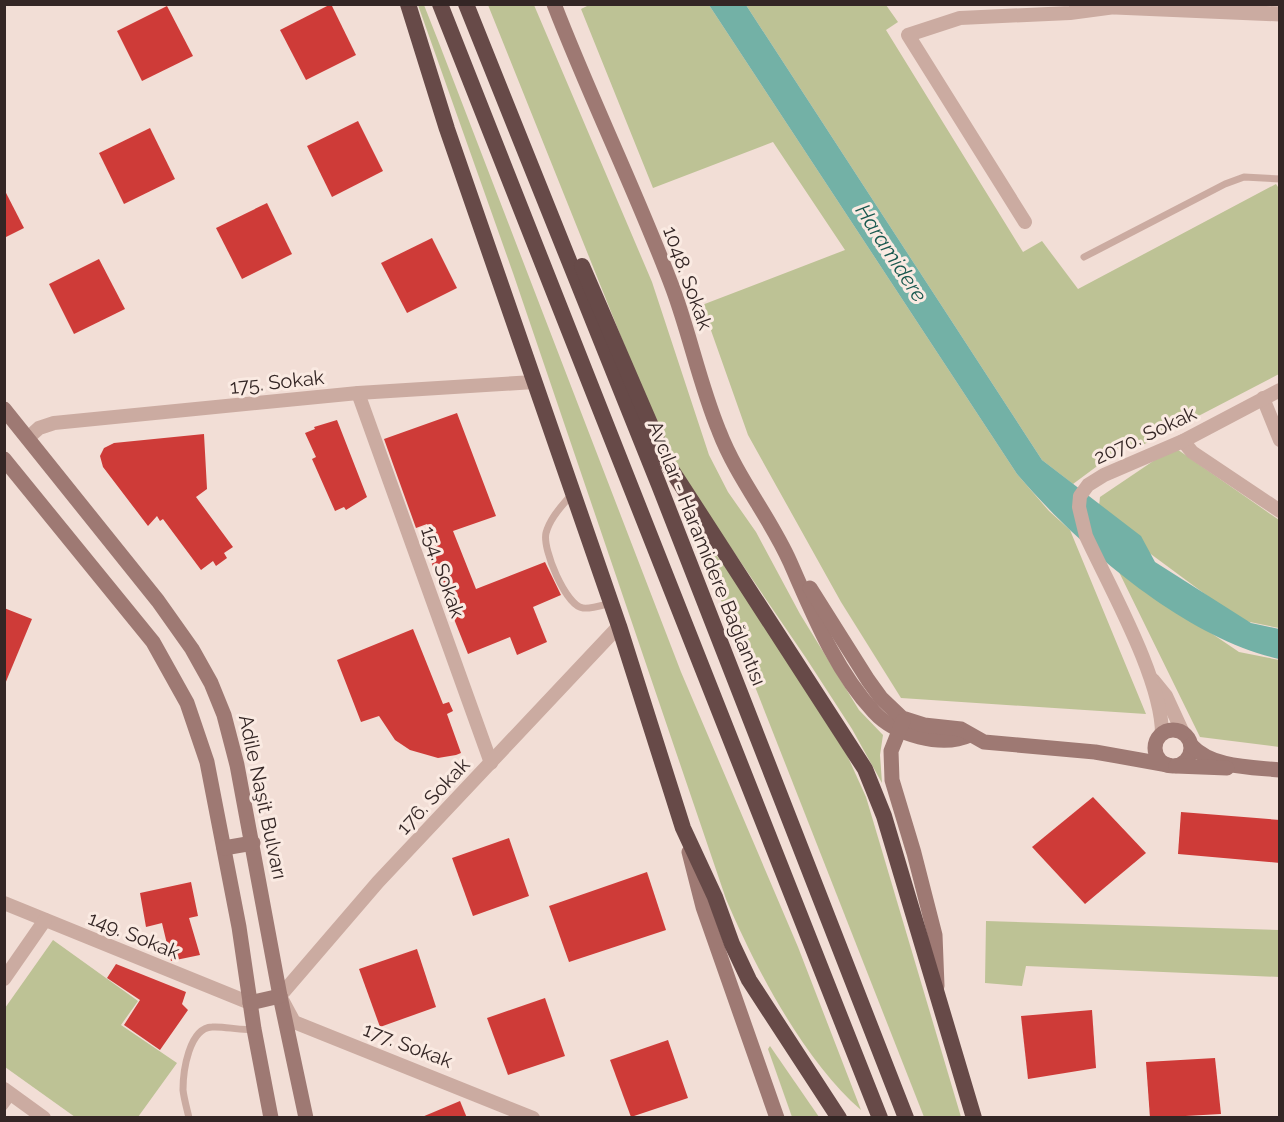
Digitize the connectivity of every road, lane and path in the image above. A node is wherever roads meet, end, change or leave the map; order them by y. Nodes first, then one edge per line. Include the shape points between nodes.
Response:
1 (395, 4) edge
2 (408, 4) edge
3 (440, 4) edge
4 (466, 4) edge
5 (554, 4) edge
6 (1114, 6) edge
7 (1280, 14) edge
8 (447, 129) junction
9 (1280, 179) edge
10 (1025, 222) dead end
11 (557, 231) junction
12 (1084, 257) dead end
13 (534, 382) junction
14 (1280, 390) edge
15 (358, 393) junction
16 (1263, 398) junction
17 (4, 409) edge
18 (28, 438) junction
19 (1183, 441) junction
20 (1280, 441) edge
21 (4, 459) edge
22 (573, 493) junction
23 (1280, 511) edge
24 (611, 603) junction
25 (619, 626) junction
26 (1151, 679) junction
27 (901, 725) junction
28 (1159, 738) junction
29 (1187, 739) junction
30 (1095, 752) junction
31 (491, 763) junction
32 (1172, 765) junction
33 (1242, 766) junction
34 (1280, 770) edge
35 (683, 828) junction
36 (253, 843) junction
37 (224, 848) junction
38 (4, 903) edge
39 (45, 920) junction
40 (4, 979) edge
41 (937, 986) junction
42 (280, 996) junction
43 (250, 1003) junction
44 (254, 1029) junction
45 (9, 1092) edge
46 (4, 1107) edge
47 (44, 1118) edge
48 (189, 1118) edge
49 (271, 1118) edge
50 (306, 1118) edge
51 (533, 1118) edge
52 (777, 1118) edge
53 (839, 1118) edge
54 (880, 1118) edge
55 (906, 1118) edge
56 (974, 1118) edge

1 - 8 highway
2 - 8 highway
3 - 54 highway
4 - 11 highway, Avcılar - Haramidere Bağlantısı
5 - 27 main road, 1048. Sokak via 674,291 729,456 790,562 834,654 875,713
6 - 7 street
6 - 10 street via 960,18 908,35
8 - 13 highway
9 - 12 lane via 1244,177 1225,184
11 - 41 highway via 589,282 667,463 865,769 884,816
11 - 55 highway, Avcılar - Haramidere Bağlantısı
13 - 15 street, 175. Sokak
13 - 22 highway
14 - 16 street, 2070. Sokak
15 - 18 street, 175. Sokak via 54,423 39,428
15 - 31 street, 154. Sokak
16 - 19 street, 2070. Sokak
16 - 20 street
17 - 18 main road, Adile Naşit Bulvarı
18 - 36 main road, Adile Naşit Bulvarı via 158,601 211,683 224,715
19 - 23 street via 1191,452
19 - 26 street, 2070. Sokak via 1104,475 1088,485 1080,496 1086,536
21 - 37 main road via 153,642 168,667 198,729
22 - 24 highway
22 - 24 lane via 550,521 546,547 568,597 576,605 584,608
24 - 25 highway
25 - 31 street, 176. Sokak
25 - 35 highway
26 - 28 street via 1160,712
26 - 29 street via 1166,696
27 - 30 main road via 932,738 960,740 970,735 984,742
27 - 41 main road via 891,751 892,780 935,935
28 - 29 main road via 1176,730
28 - 30 main road via 1131,751
28 - 32 main road via 1158,757
29 - 32 main road via 1186,761
29 - 33 main road via 1203,756
30 - 32 main road
31 - 42 street, 176. Sokak via 378,882
32 - 33 main road
33 - 34 main road
35 - 52 main road via 703,908
35 - 53 highway via 750,980
36 - 37 main road
36 - 42 main road, Adile Naşit Bulvarı
37 - 43 main road
38 - 39 street, 149. Sokak
39 - 40 street
39 - 43 street, 149. Sokak
41 - 56 highway
42 - 43 main road
42 - 50 main road, Adile Naşit Bulvarı
42 - 51 street, 177. Sokak via 294,1022
43 - 44 main road
44 - 48 lane via 240,1031 213,1026 194,1036 183,1089
44 - 49 main road
45 - 46 lane
45 - 47 street

